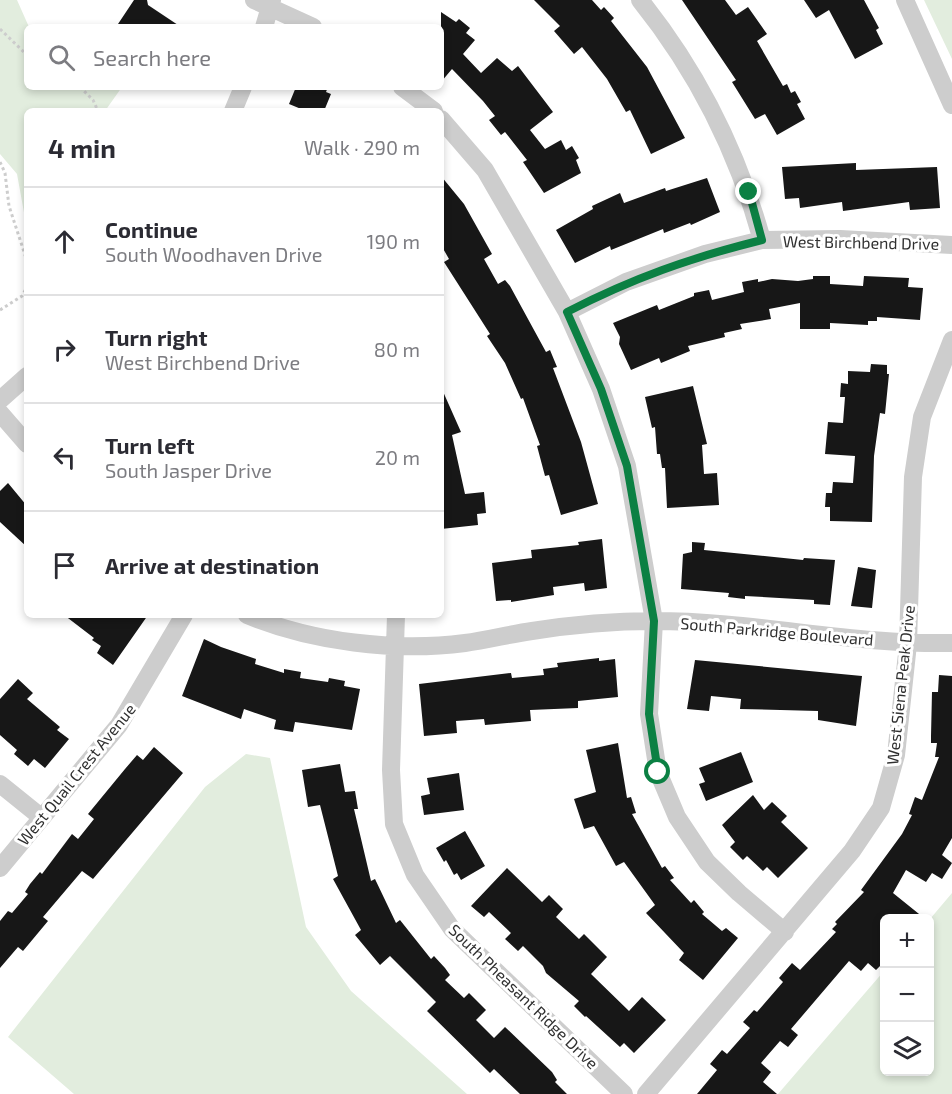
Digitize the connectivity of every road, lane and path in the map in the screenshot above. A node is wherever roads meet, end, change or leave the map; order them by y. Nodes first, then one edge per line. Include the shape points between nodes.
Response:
1 (640, 0) edge
2 (905, 0) edge
3 (265, 2) edge
4 (264, 24) edge
5 (307, 24) edge
6 (0, 29) edge
7 (24, 52) edge
8 (83, 90) edge
9 (242, 90) edge
10 (406, 90) edge
11 (952, 105) edge
12 (97, 108) edge
13 (234, 108) edge
14 (430, 108) edge
15 (444, 123) edge
16 (0, 162) edge
17 (762, 240) junction
18 (952, 245) edge
19 (24, 252) edge
20 (24, 291) edge
21 (0, 310) edge
22 (567, 312) junction
23 (952, 340) edge
24 (24, 379) edge
25 (0, 400) edge
26 (0, 413) edge
27 (24, 441) edge
28 (182, 618) edge
29 (256, 618) edge
30 (396, 618) edge
31 (654, 621) junction
32 (395, 644) junction
33 (908, 644) junction
34 (952, 644) edge
35 (0, 784) edge
36 (41, 817) junction
37 (0, 868) edge
38 (785, 932) junction
39 (624, 1094) edge
40 (646, 1094) edge

1 - 17 street via 666,33 716,117 749,192
2 - 11 street
3 - 4 street
3 - 5 street
6 - 7 path
8 - 12 path
9 - 13 street
10 - 14 street
15 - 22 street via 484,170
16 - 19 path
17 - 18 street, West Birchbend Drive via 840,239
17 - 22 street, West Birchbend Drive via 705,254 626,282
20 - 21 path
22 - 31 street via 601,389 627,466
23 - 33 street, West Siena Peak Drive via 920,427 913,477
24 - 25 street
26 - 27 street
28 - 36 street, West Quail Crest Avenue via 119,725
29 - 32 street, South Parkridge Boulevard via 303,634 356,643
30 - 32 street, South Pheasant Ridge Drive
31 - 32 street, South Parkridge Boulevard via 535,630 464,643
31 - 33 street, South Parkridge Boulevard via 770,628
31 - 38 street via 649,714 658,772 677,817 707,861
32 - 39 street, South Pheasant Ridge Drive via 391,770 394,824 415,875 452,928
33 - 34 street, South Parkridge Boulevard
33 - 38 street, West Siena Peak Drive via 896,755 881,808 852,851
35 - 36 street
36 - 37 street, West Quail Crest Avenue
38 - 40 street, West Siena Peak Drive

